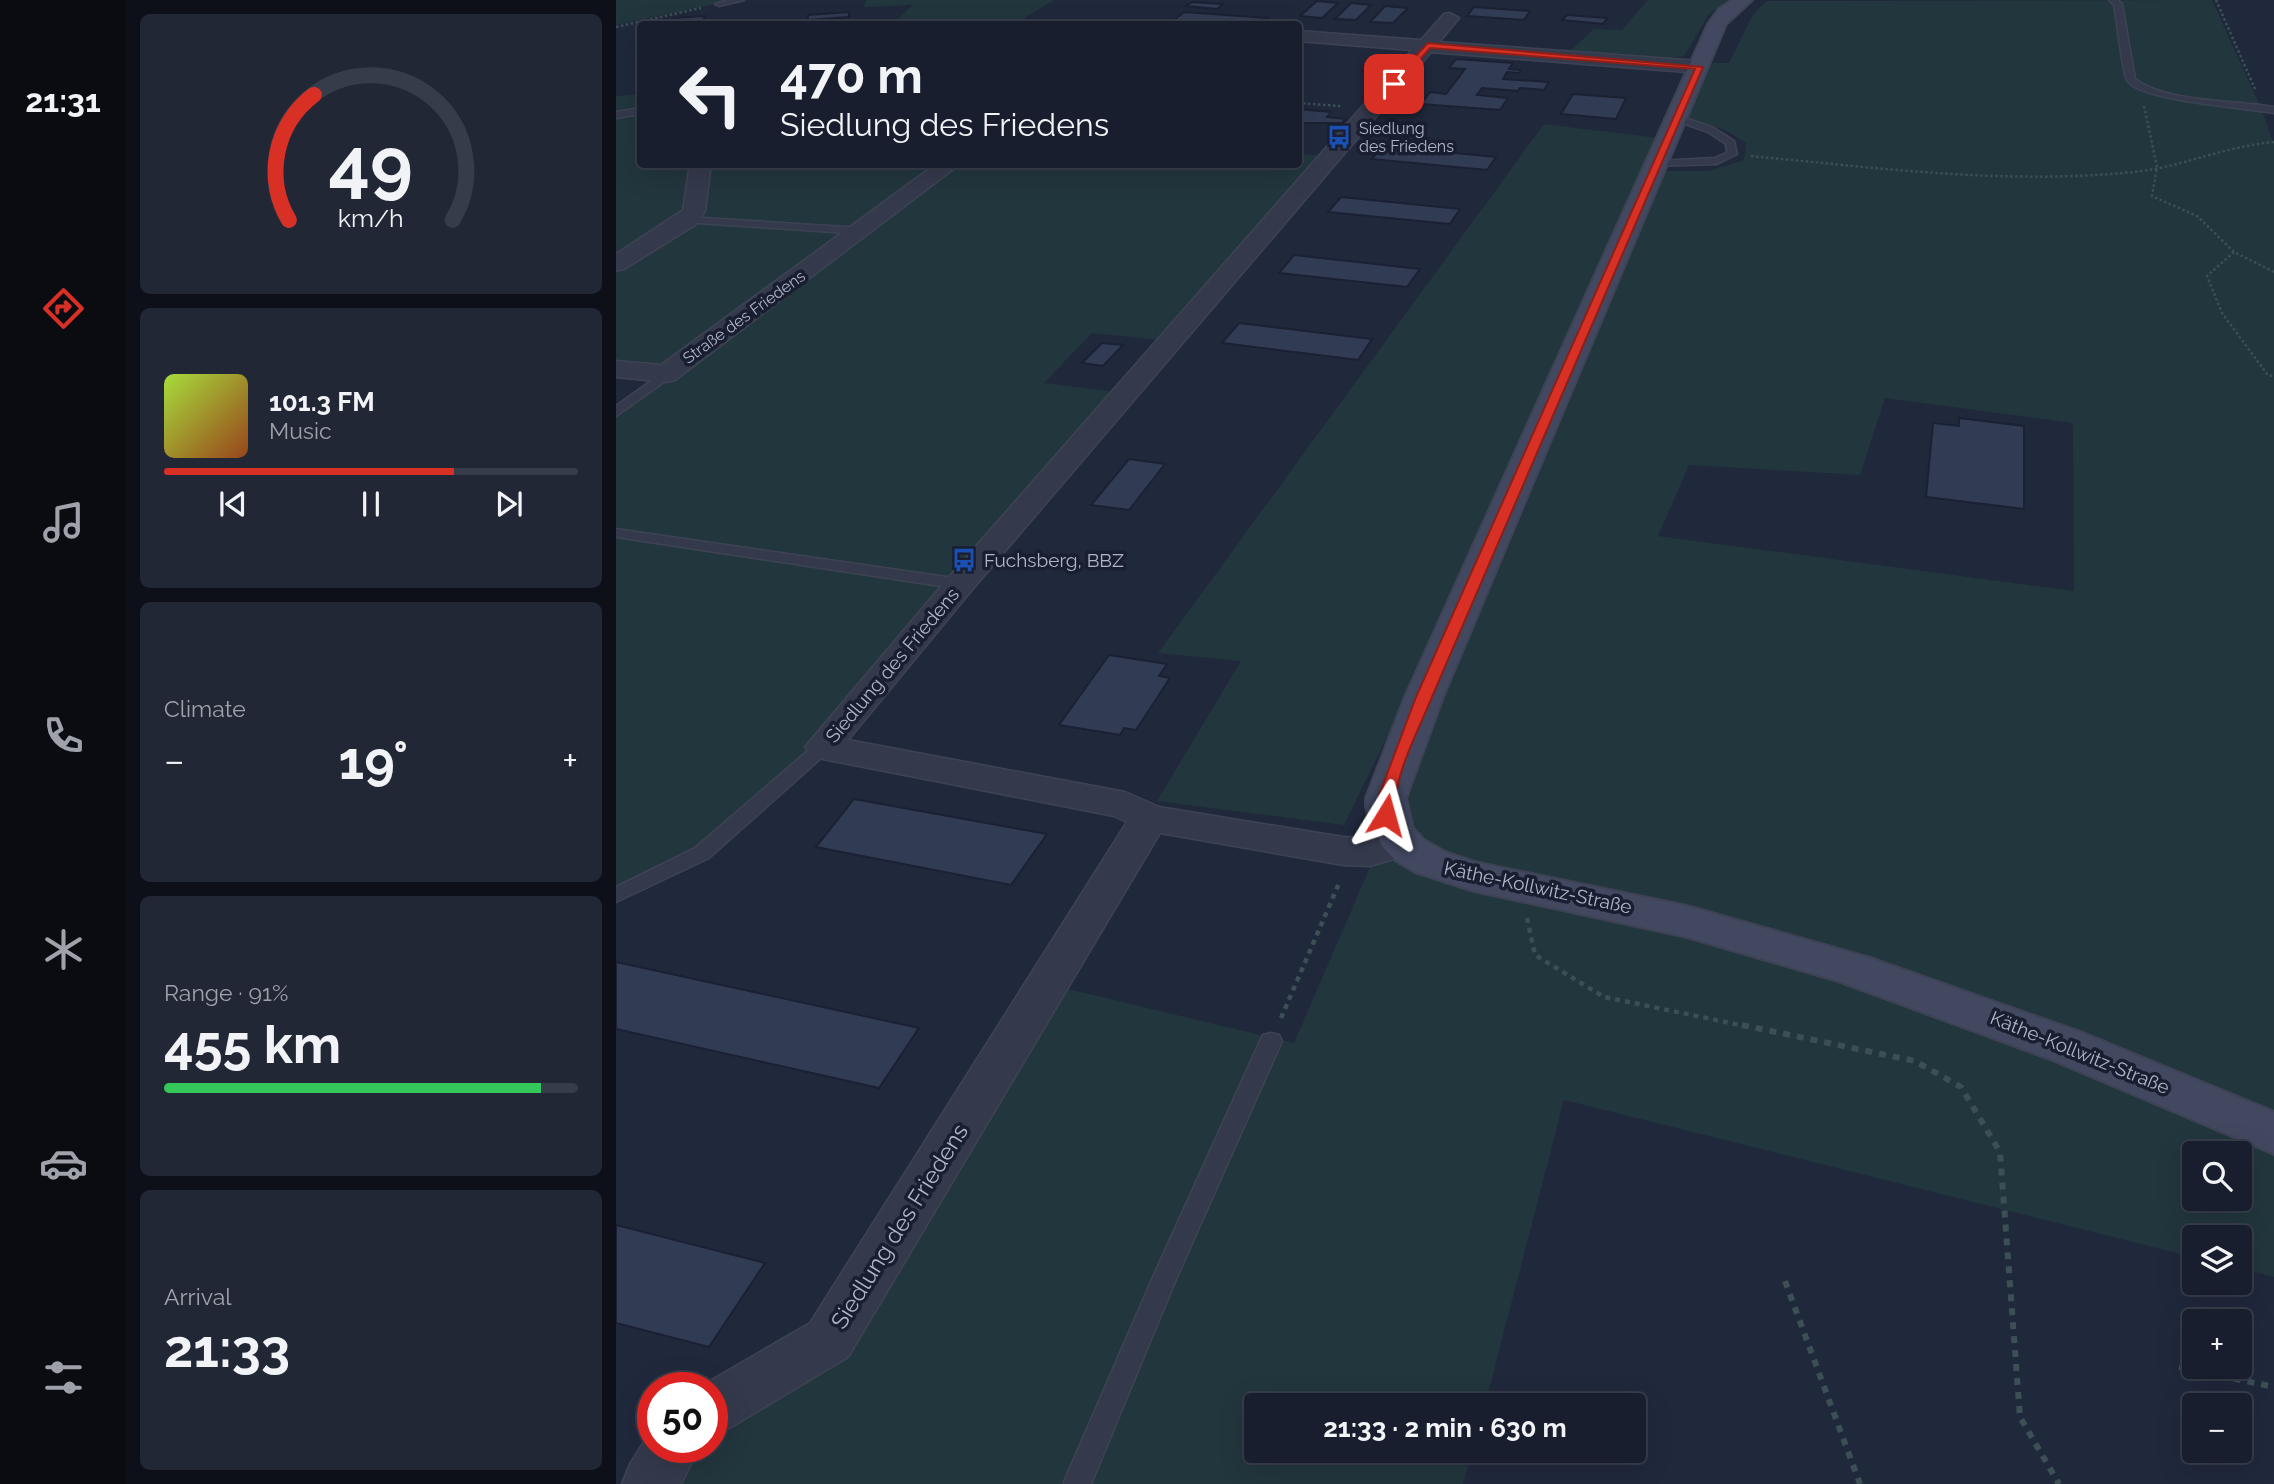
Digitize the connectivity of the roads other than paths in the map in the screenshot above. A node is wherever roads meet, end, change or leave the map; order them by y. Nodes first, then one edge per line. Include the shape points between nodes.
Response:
1 (740, 0) edge
2 (1743, 0) edge
3 (2113, 0) edge
4 (719, 4) road end
5 (1450, 18) dead end
6 (1302, 36) edge
7 (1428, 46) junction
8 (1699, 67) junction
9 (2274, 110) edge
10 (637, 111) edge
11 (616, 114) edge
12 (1677, 118) junction
13 (1658, 164) junction
14 (700, 168) edge
15 (945, 168) edge
16 (687, 220) junction
17 (862, 231) junction
18 (616, 264) edge
19 (616, 369) edge
20 (666, 374) junction
21 (616, 412) edge
22 (616, 533) edge
23 (960, 584) junction
24 (822, 747) junction
25 (1149, 818) junction
26 (1403, 843) junction
27 (616, 895) edge
28 (1271, 1041) road end
29 (2274, 1134) edge
30 (728, 1400) edge
31 (662, 1463) edge
32 (650, 1484) edge
33 (1077, 1484) edge

1 - 4 lane
2 - 8 main road, Käthe-Kollwitz-Straße via 1721,19
3 - 9 lane via 2118,4 2132,80 2140,88
5 - 7 street, Siedlung des Friedens
6 - 7 street
7 - 8 street
7 - 23 street, Siedlung des Friedens
8 - 12 main road, Käthe-Kollwitz-Straße
10 - 11 lane
12 - 13 main road, Käthe-Kollwitz-Straße
12 - 13 lane via 1731,143 1732,154 1717,161
13 - 26 main road, Käthe-Kollwitz-Straße via 1391,780 1386,815
14 - 16 street via 694,211
15 - 17 street, Straße des Friedens
16 - 17 lane
16 - 18 street
17 - 20 street, Straße des Friedens
19 - 20 street, Straße des Friedens
20 - 21 lane
22 - 23 lane
23 - 24 street, Siedlung des Friedens
24 - 25 street, Siedlung des Friedens via 1125,805
24 - 27 lane via 702,853
25 - 26 street, Siedlung des Friedens via 1353,852 1379,851
25 - 30 street, Siedlung des Friedens via 829,1340
26 - 29 main road, Käthe-Kollwitz-Straße via 1431,863 1459,872 1708,926 1920,990 2108,1062
28 - 33 lane
31 - 32 street

